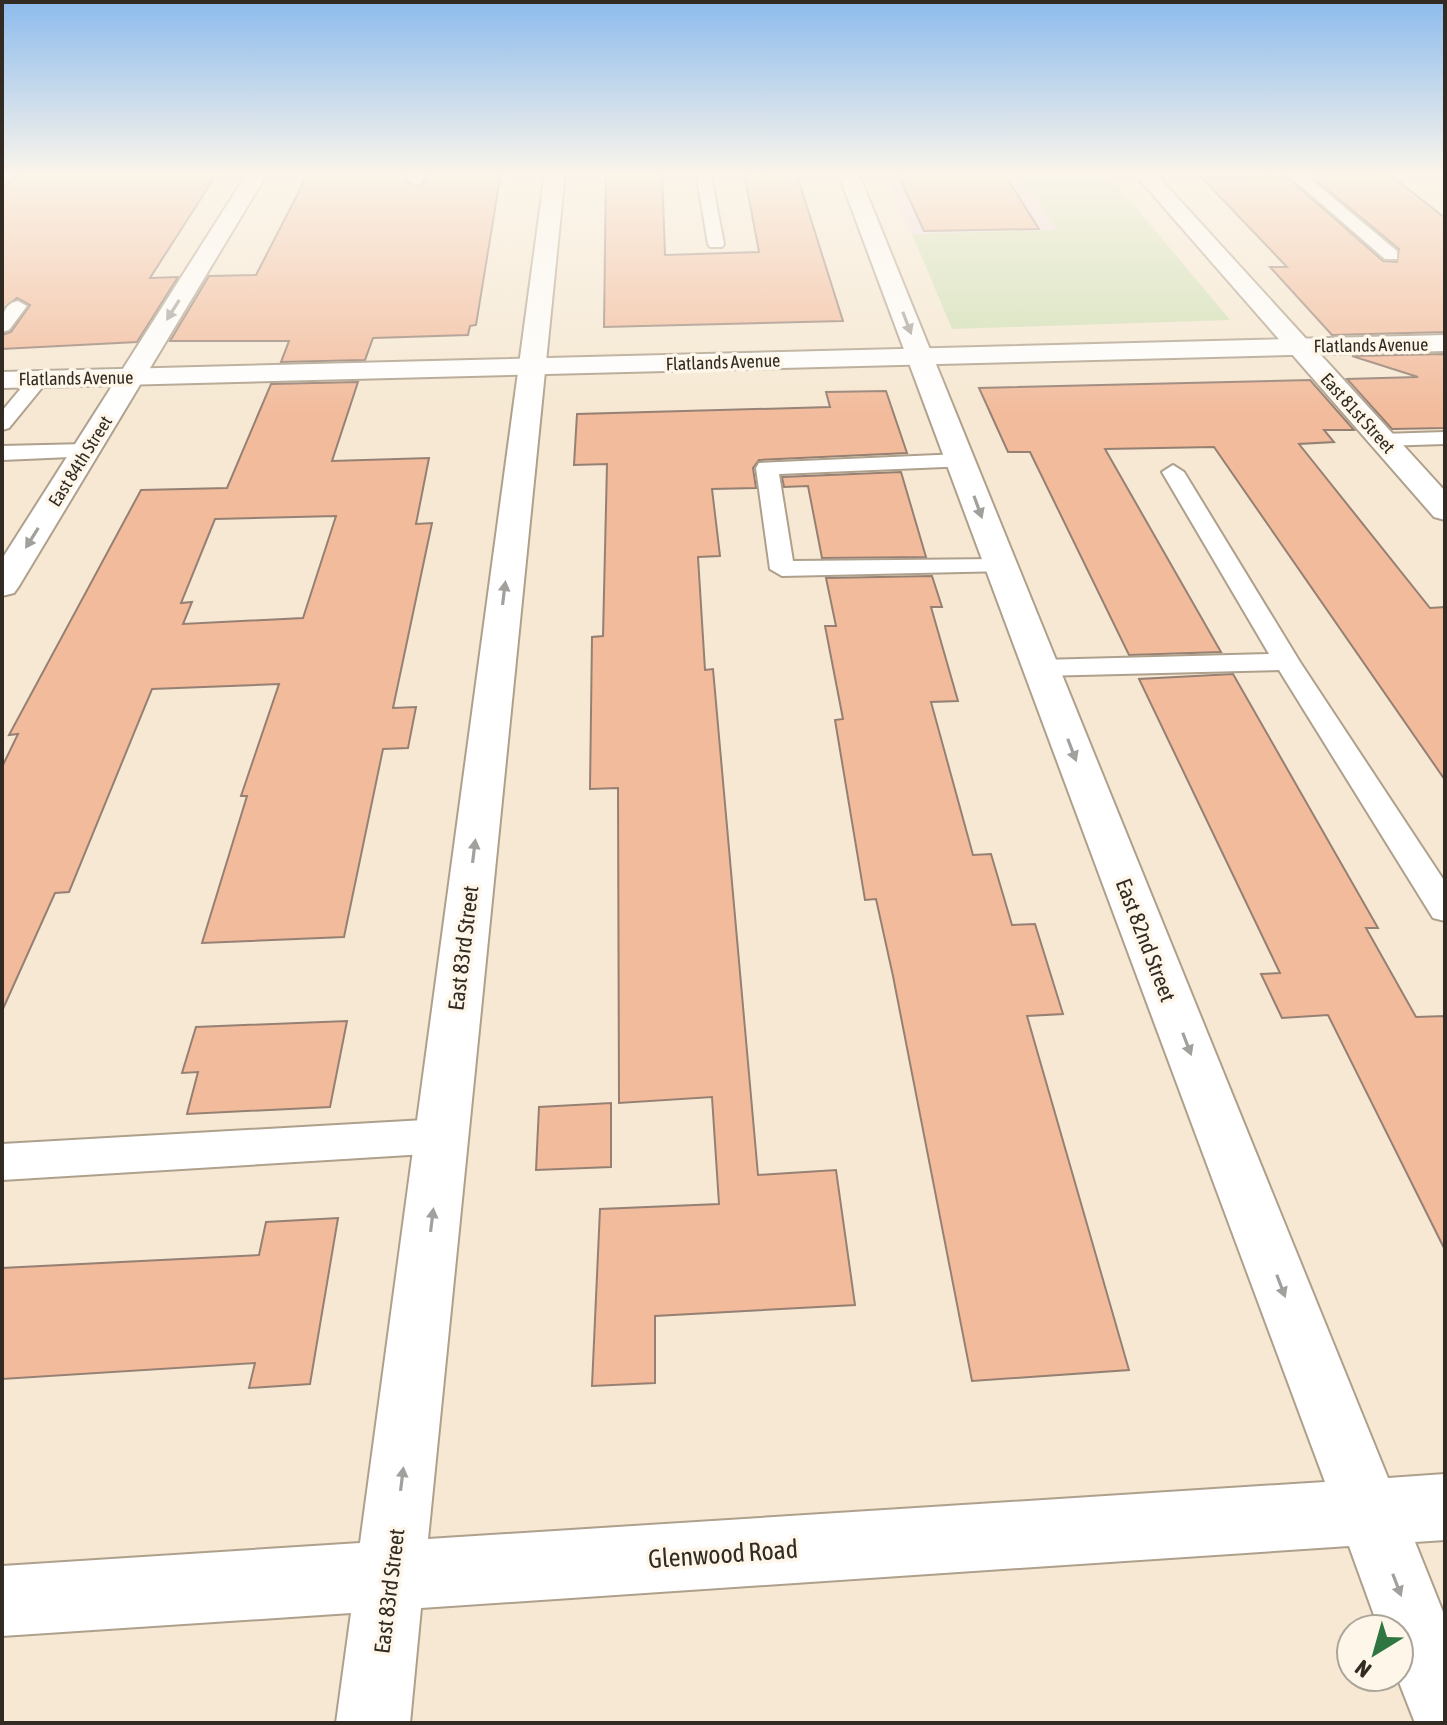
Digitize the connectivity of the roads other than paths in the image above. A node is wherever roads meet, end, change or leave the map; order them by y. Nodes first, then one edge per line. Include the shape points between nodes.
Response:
1 (209, 252) edge
2 (545, 252) edge
3 (879, 252) edge
4 (1215, 252) edge
5 (1388, 252) edge
6 (1391, 255) dead end
7 (18, 306) dead end
8 (2, 326) edge
9 (1445, 343) edge
10 (1299, 347) junction
11 (919, 356) junction
12 (530, 367) junction
13 (132, 377) junction
14 (39, 379) junction
15 (2, 380) edge
16 (2, 424) edge
17 (1445, 438) edge
18 (1382, 440) junction
19 (86, 451) junction
20 (2, 453) edge
21 (960, 461) junction
22 (1173, 472) dead end
23 (1445, 510) edge
24 (999, 566) junction
25 (2, 586) edge
26 (1287, 662) junction
27 (1040, 668) junction
28 (1445, 909) edge
29 (442, 1136) junction
30 (2, 1162) edge
31 (1445, 1507) edge
32 (1369, 1512) junction
33 (391, 1575) junction
34 (2, 1601) edge
35 (1445, 1707) edge
36 (373, 1723) edge

1 -> 13 street, East 84th Street
2 - 12 street, East 83rd Street
3 -> 11 street, East 82nd Street
4 - 10 street, East 81st Street
5 - 6 lane
7 - 8 lane
9 - 10 street, Flatlands Avenue
10 - 11 street, Flatlands Avenue
10 - 18 street, East 81st Street
11 - 12 street, Flatlands Avenue
11 - 21 street, East 82nd Street
12 - 13 street, Flatlands Avenue
29 -> 12 street, East 83rd Street
13 - 14 street, Flatlands Avenue
13 - 19 street, East 84th Street
14 - 15 street, Flatlands Avenue
14 - 16 lane
17 - 18 lane
18 - 23 street, East 81st Street
19 - 20 lane
19 -> 25 street, East 84th Street
21 -> 24 street, East 82nd Street
21 - 24 lane via 767,468 782,569
22 - 26 lane
24 - 27 street, East 82nd Street
26 - 27 lane
26 - 28 lane
27 -> 32 street, East 82nd Street
29 - 30 lane
33 -> 29 street, East 83rd Street
31 - 32 street, Glenwood Road
32 - 33 street, Glenwood Road
32 -> 35 street, East 82nd Street
33 - 34 street, Glenwood Road
33 - 36 street, East 83rd Street

